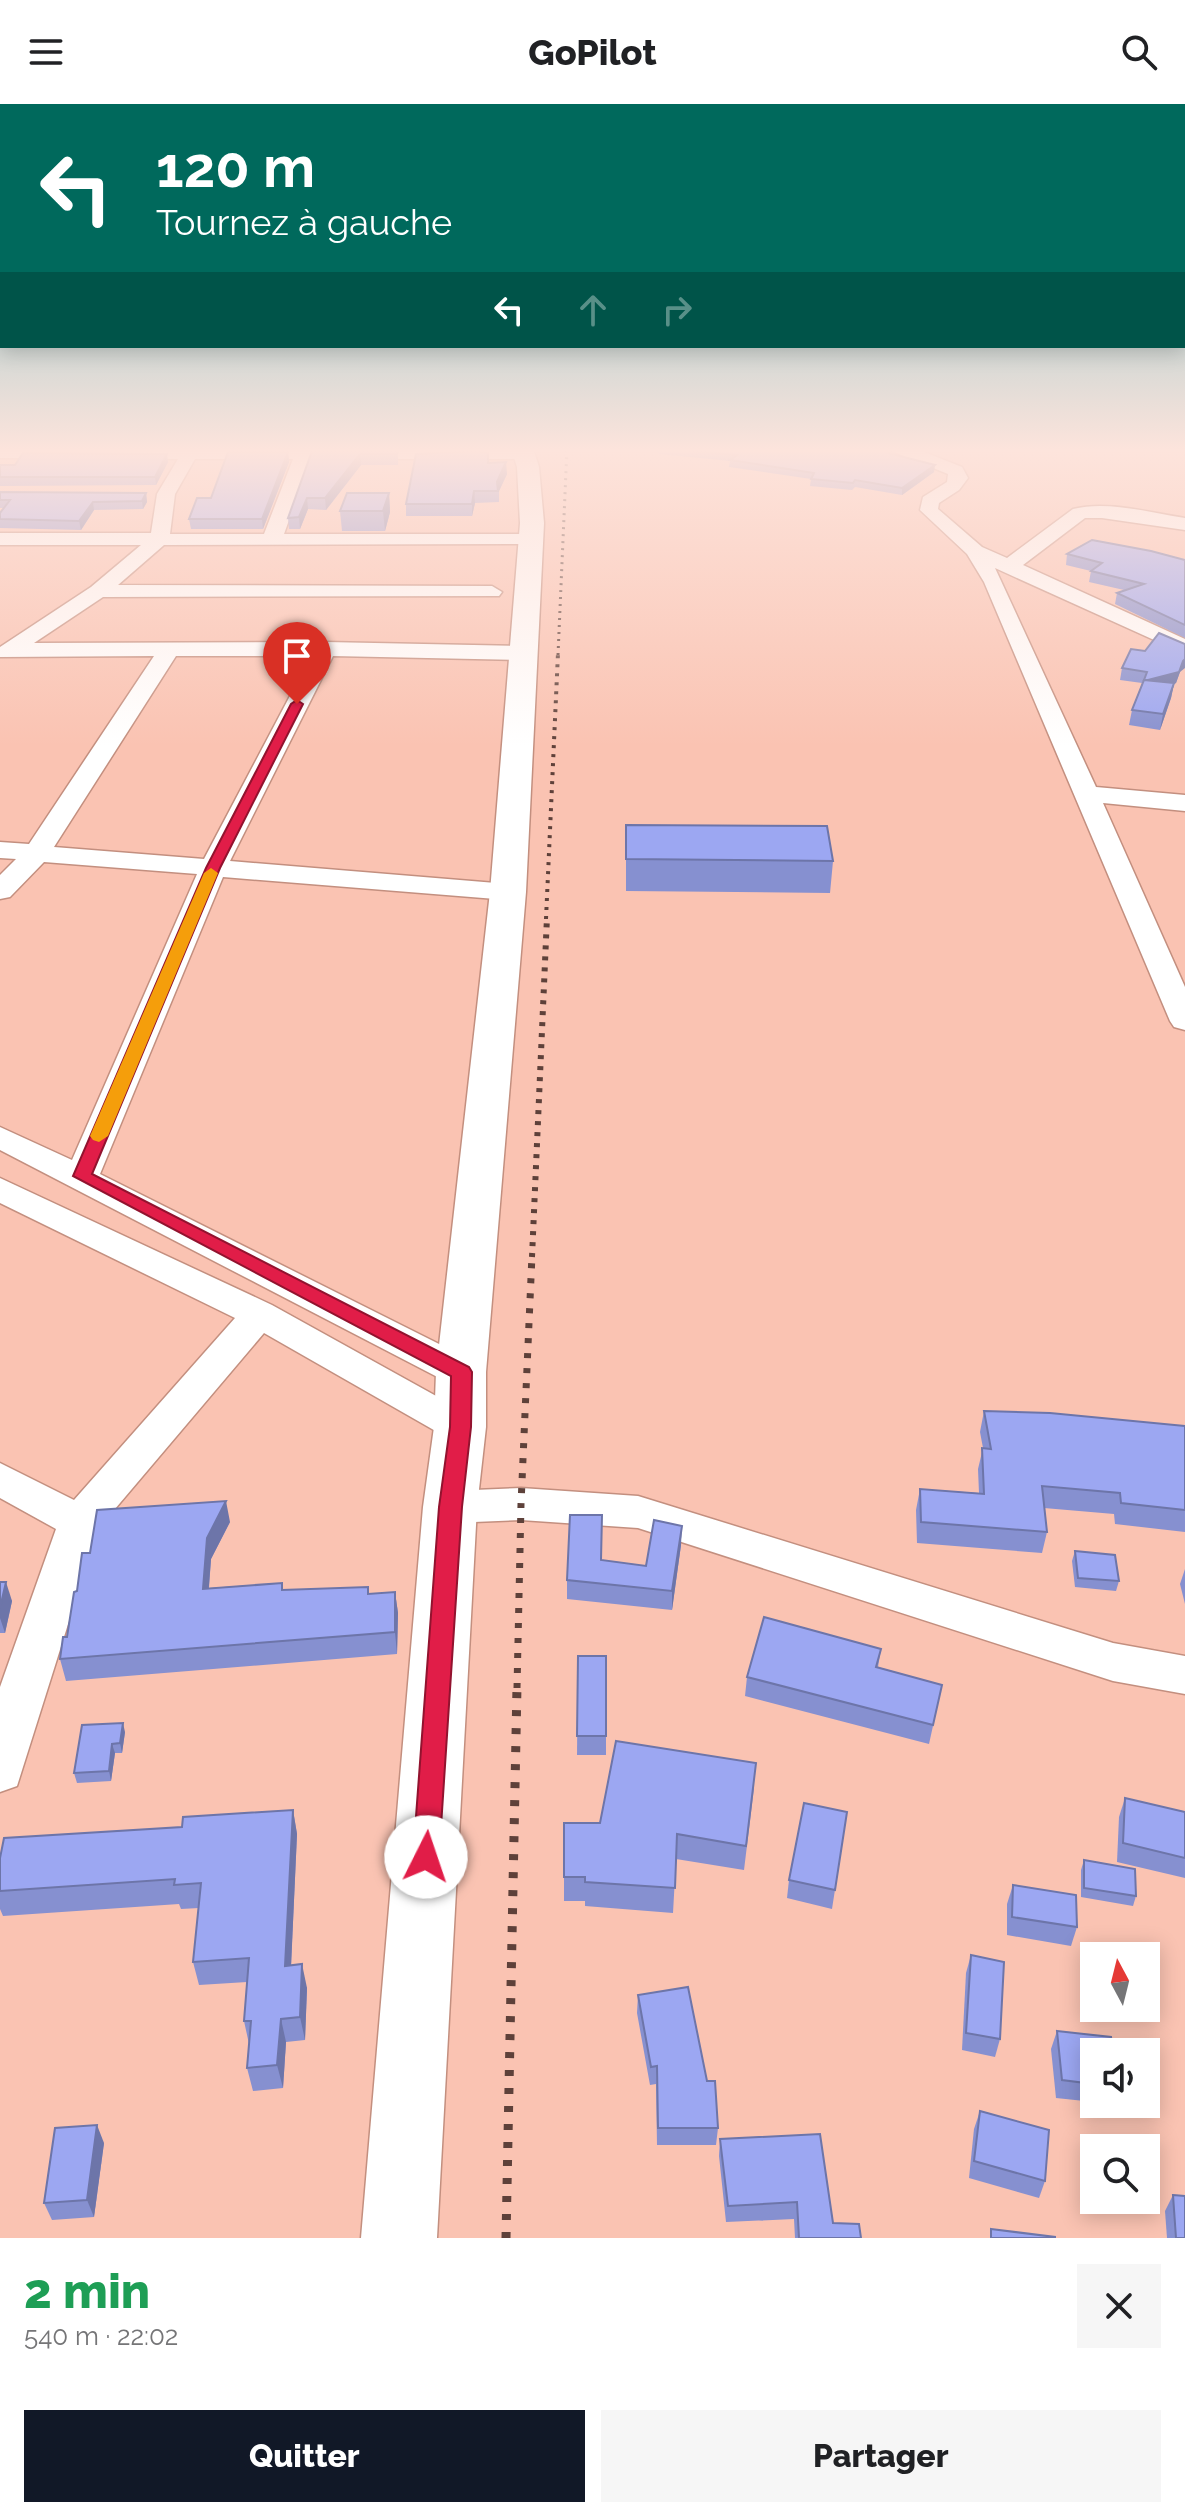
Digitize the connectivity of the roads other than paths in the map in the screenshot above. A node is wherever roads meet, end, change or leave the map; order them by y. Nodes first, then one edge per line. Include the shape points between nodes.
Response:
1 (150, 548) edge
2 (531, 548) edge
3 (971, 548) edge
4 (1034, 548) edge
5 (975, 551) junction
6 (1009, 566) junction
7 (98, 591) junction
8 (492, 592) dead end
9 (1185, 647) edge
10 (170, 649) junction
11 (325, 649) junction
12 (5, 653) edge
13 (523, 653) junction
14 (1087, 794) junction
15 (1185, 803) edge
16 (0, 850) edge
17 (37, 853) junction
18 (213, 868) junction
19 (0, 891) edge
20 (508, 892) junction
21 (1185, 1021) edge
22 (0, 1137) edge
23 (82, 1176) junction
24 (0, 1189) edge
25 (259, 1314) junction
26 (461, 1372) junction
27 (460, 1427) junction
28 (0, 1479) edge
29 (450, 1507) junction
30 (79, 1522) junction
31 (1185, 1675) edge
32 (10, 1700) edge
33 (0, 1771) edge
34 (399, 2238) edge

1 - 7 street
2 - 13 highway
3 - 5 street
4 - 6 street
5 - 6 street
5 - 14 street via 994,582
6 - 9 street
7 - 8 street
7 - 12 street
10 - 11 street
10 - 12 street
10 - 17 street
11 - 13 street
11 - 18 street
13 - 20 highway
14 - 15 street
14 - 21 street
16 - 17 street
17 - 18 street
17 - 19 street
18 - 20 street
18 - 23 street
20 - 26 highway
22 - 23 street
23 - 26 street
24 - 25 street
25 - 27 street
25 - 30 street
26 - 27 highway
27 - 29 highway
28 - 30 street
29 - 31 street via 521,1504 638,1512 1113,1662
29 - 34 highway
30 - 32 street
32 - 33 street

